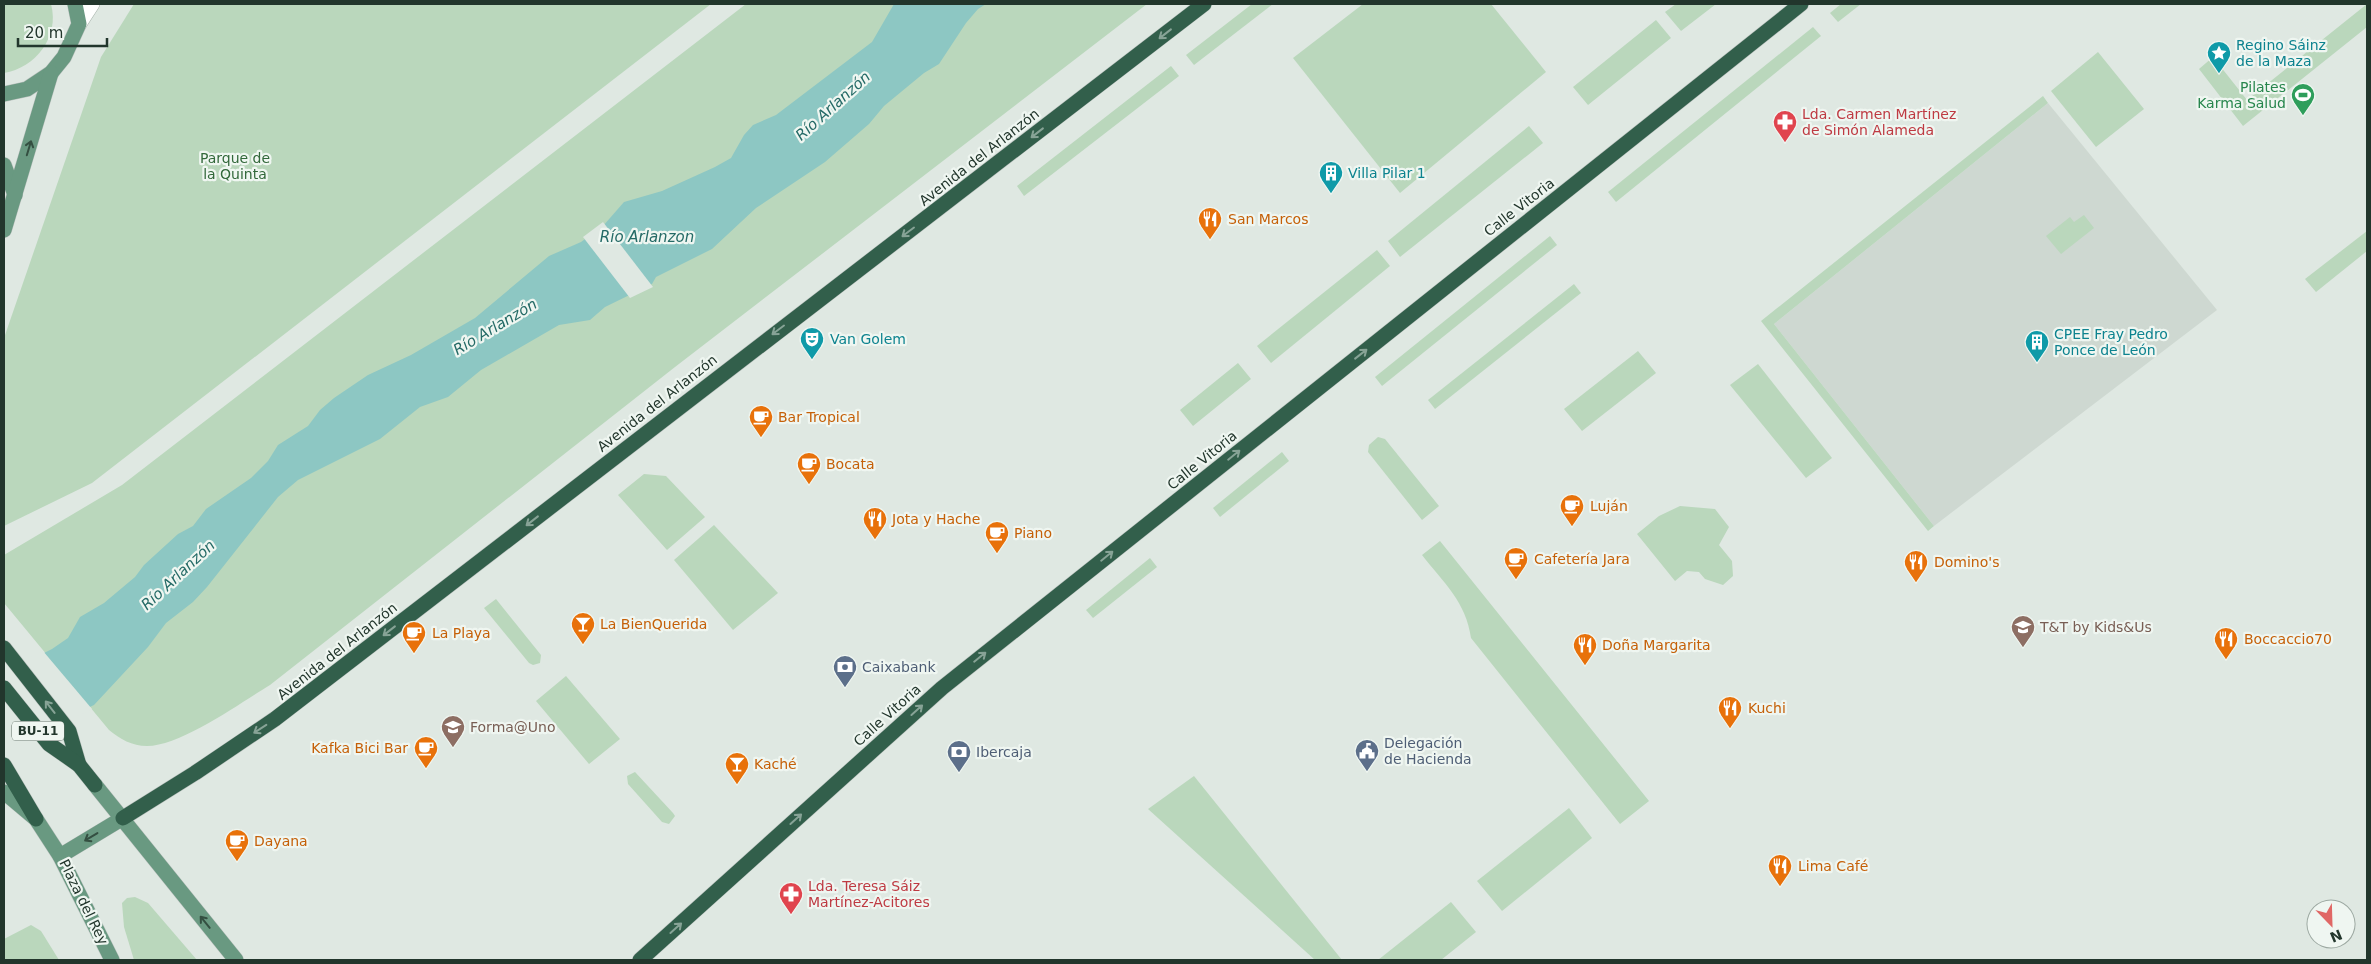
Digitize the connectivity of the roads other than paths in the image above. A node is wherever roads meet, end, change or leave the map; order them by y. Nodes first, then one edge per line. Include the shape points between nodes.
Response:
1 (75, 4) edge
2 (92, 4) edge
3 (1204, 4) edge
4 (1801, 4) edge
5 (79, 24) junction
6 (52, 73) junction
7 (4, 94) edge
8 (4, 165) edge
9 (14, 195) junction
10 (4, 230) edge
11 (4, 648) edge
12 (4, 688) edge
13 (4, 765) edge
14 (79, 765) junction
15 (95, 785) joint
16 (4, 792) edge
17 (123, 818) junction
18 (36, 819) junction
19 (60, 856) junction
20 (112, 960) edge
21 (236, 960) edge
22 (640, 960) edge

1 - 5 main road
2 - 5 street
3 -> 17 highway, Avenida del Arlanzón via 275,720
22 -> 4 highway, Calle Vitoria via 942,688
5 - 6 main road via 64,57
6 - 7 main road via 27,89
9 -> 6 main road
8 - 9 main road
9 - 10 main road
14 -> 11 highway via 69,731
12 - 14 highway, BU-11 via 49,744
13 - 18 highway
14 - 15 highway, BU-11
15 - 17 main road
16 - 18 main road
17 -> 19 main road, Plaza del Rey
21 -> 17 main road
18 - 19 main road
19 - 20 main road, Plaza del Rey

